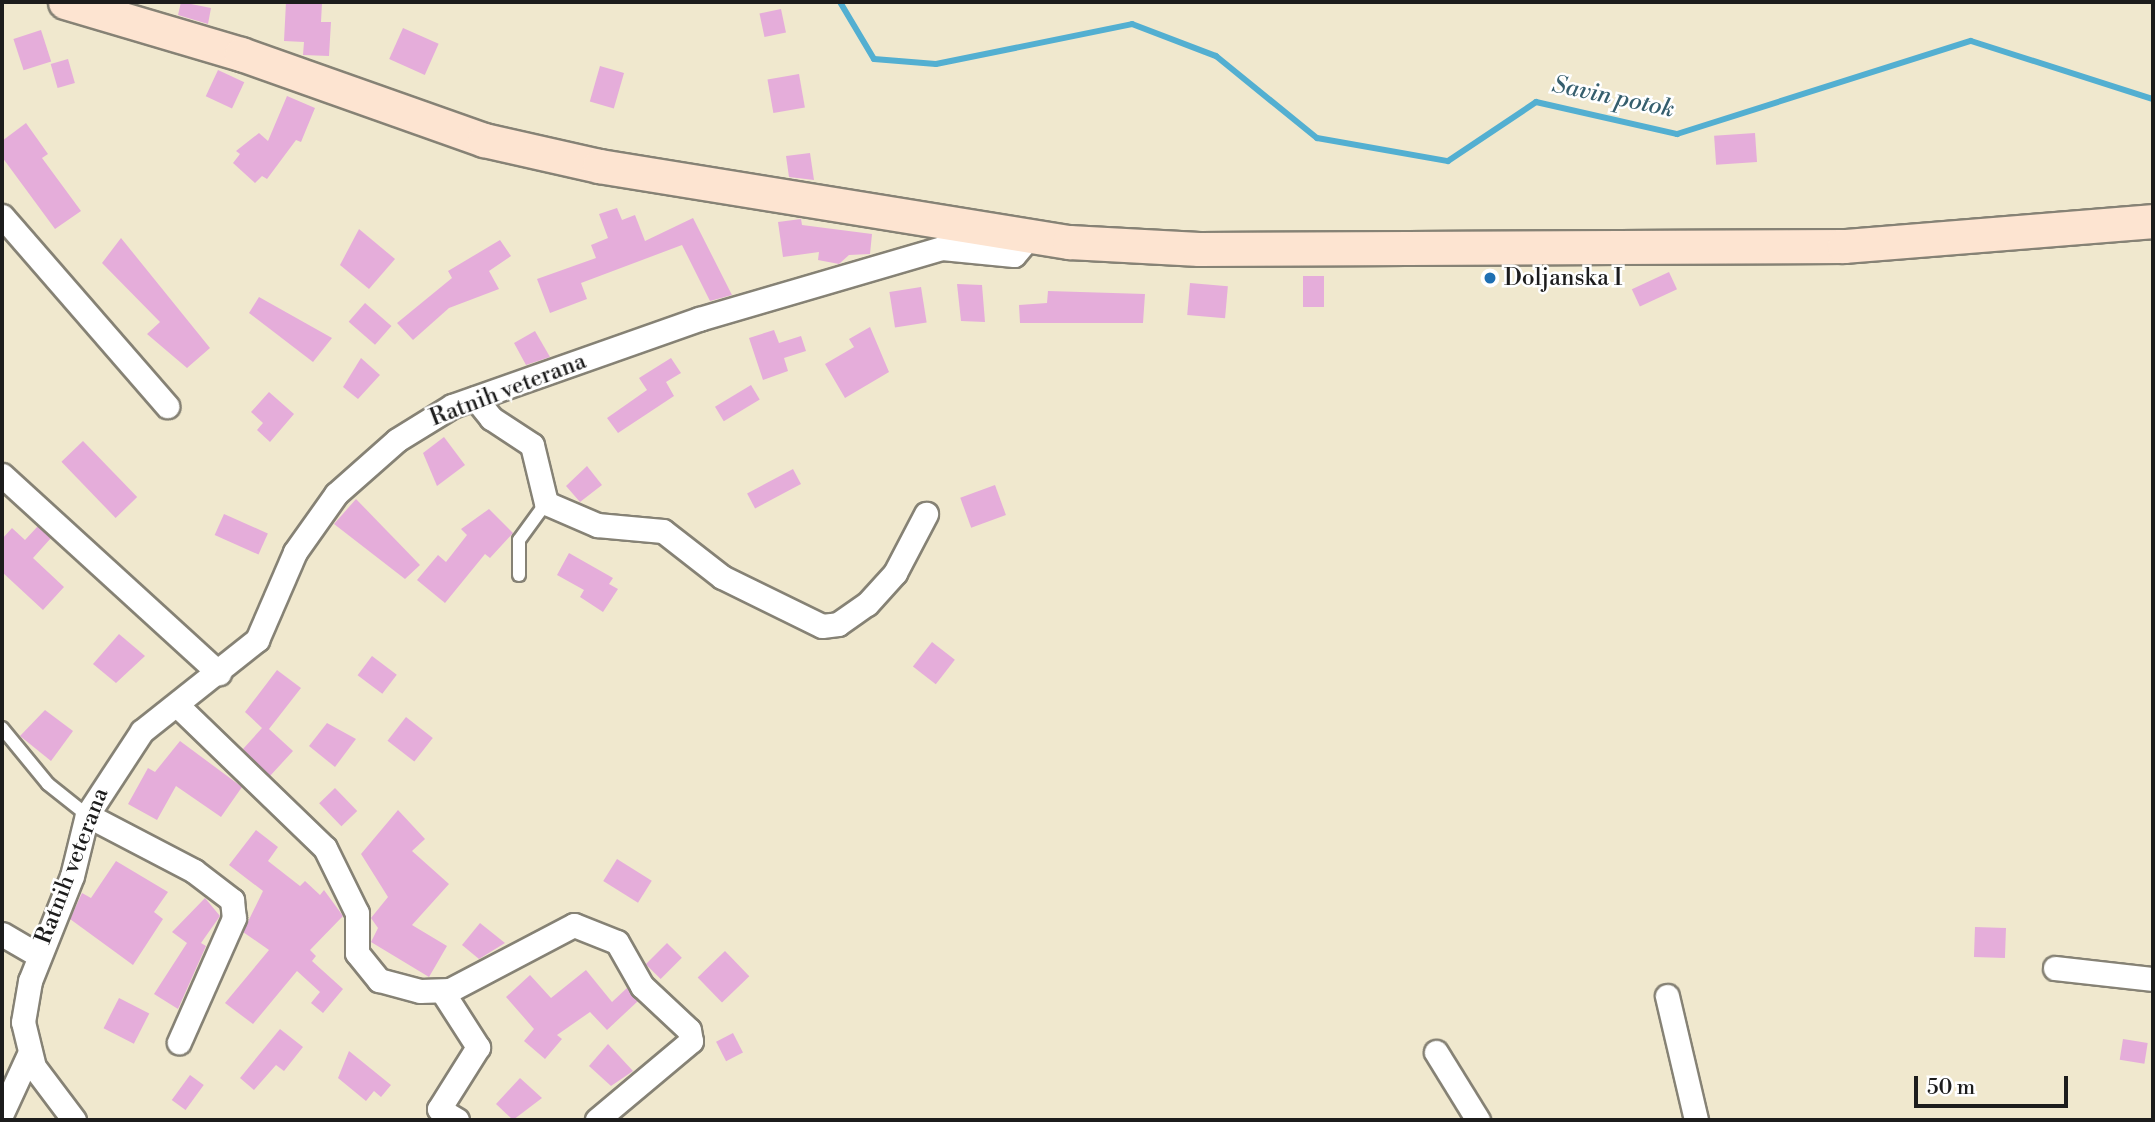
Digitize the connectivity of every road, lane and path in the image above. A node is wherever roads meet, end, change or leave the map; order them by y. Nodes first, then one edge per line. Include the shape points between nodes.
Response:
1 (72, 3) edge
2 (2, 216) edge
3 (2153, 221) edge
4 (1030, 236) junction
5 (475, 398) junction
6 (167, 406) dead end
7 (2, 475) edge
8 (546, 503) junction
9 (926, 514) dead end
10 (519, 575) dead end
11 (219, 673) junction
12 (178, 706) junction
13 (2, 728) edge
14 (87, 815) junction
15 (2, 934) edge
16 (38, 955) junction
17 (2055, 968) dead end
18 (2153, 979) edge
19 (442, 991) junction
20 (1667, 996) dead end
21 (179, 1042) dead end
22 (30, 1052) junction
23 (1436, 1052) dead end
24 (2, 1113) edge
25 (74, 1120) edge
26 (457, 1120) edge
27 (597, 1120) edge
28 (1478, 1120) edge
29 (1696, 1120) edge

1 - 4 street via 241,54 484,140 599,166
2 - 6 street
3 - 4 street via 1844,246 1199,249
4 - 5 street, Ratnih veterana via 1014,255 942,248 699,319
5 - 8 street via 491,418 532,445
5 - 11 street, Ratnih veterana via 424,420 336,494 295,552 257,640
7 - 11 street
8 - 9 street via 597,525 663,531 722,577 822,626 867,604 895,573
8 - 10 lane via 519,540
11 - 12 street, Ratnih veterana
12 - 14 street, Ratnih veterana via 135,739
12 - 19 street via 325,848 357,913 356,953 368,972 405,989
13 - 14 lane via 48,783
14 - 16 street, Ratnih veterana via 72,876
14 - 21 street via 194,871 232,900 234,918
15 - 16 street
16 - 22 street, Ratnih veterana via 23,1022
17 - 18 street
19 - 26 street via 478,1047 439,1108
19 - 27 street via 531,951 563,927 587,926 611,936 642,986 691,1036 681,1053 648,1073
20 - 29 street
22 - 24 street
22 - 25 street, Ratnih veterana via 43,1084
23 - 28 street

